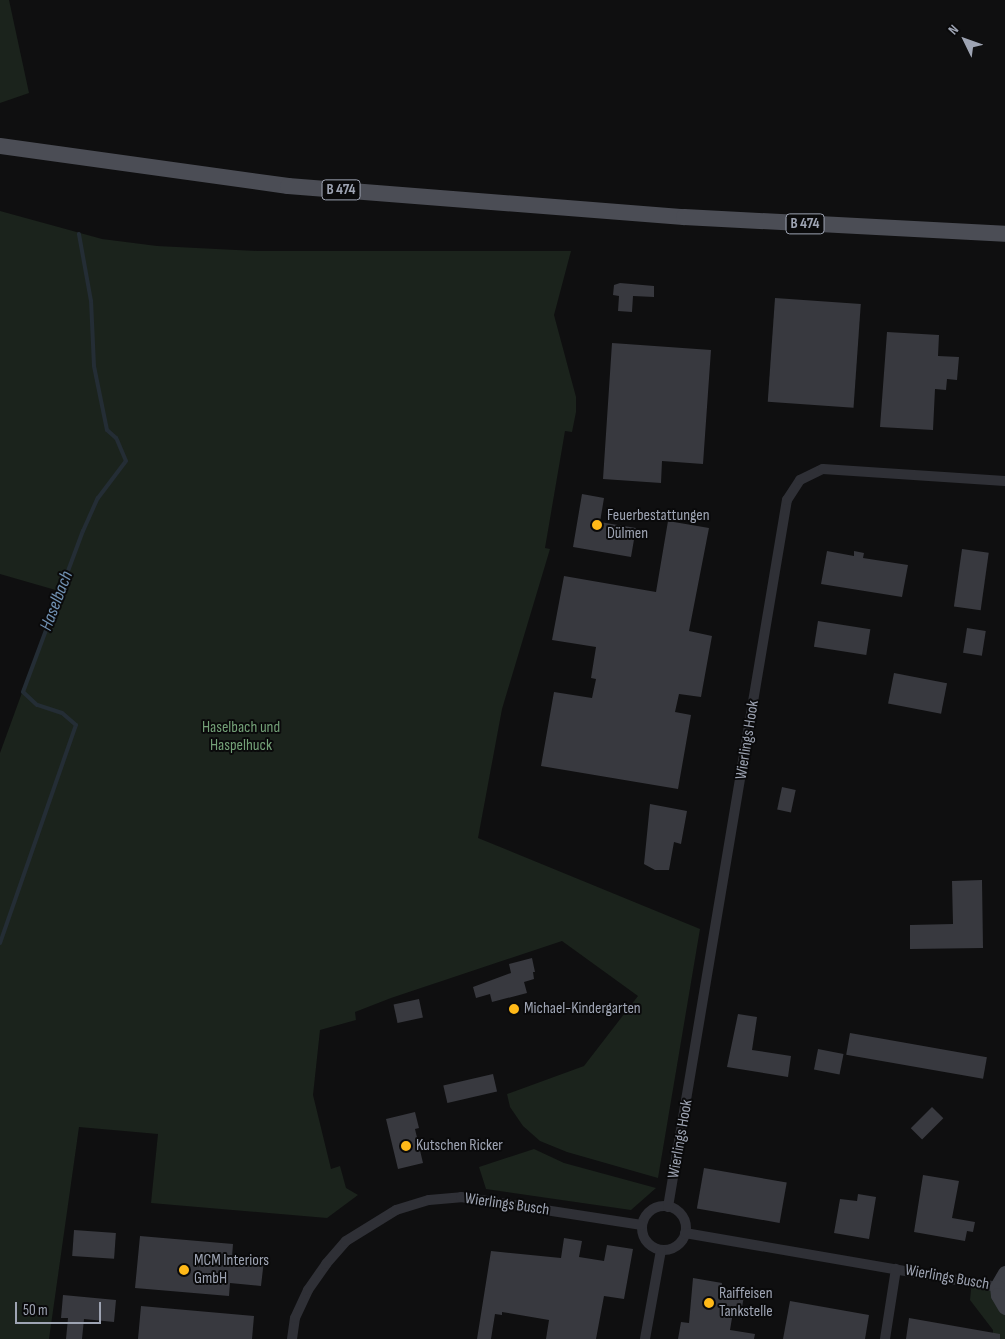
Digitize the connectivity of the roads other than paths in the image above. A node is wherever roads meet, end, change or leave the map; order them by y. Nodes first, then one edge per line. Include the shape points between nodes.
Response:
1 (0, 146) edge
2 (1004, 235) edge
3 (1005, 481) edge
4 (668, 1207) junction
5 (642, 1225) junction
6 (685, 1233) junction
7 (661, 1250) junction
8 (896, 1269) junction
9 (1005, 1273) edge
10 (997, 1287) junction
11 (1005, 1307) edge
12 (292, 1339) edge
13 (645, 1339) edge
14 (885, 1339) edge

1 - 2 main road, B 474 via 297,186 684,217
3 - 4 street, Wierlings Hook via 823,469 800,480 787,500
4 - 5 street via 652,1210
4 - 6 street via 682,1217
5 - 7 street via 648,1244
5 - 12 street, Wierlings Busch via 461,1197 430,1200 396,1210 346,1242 326,1264 308,1290 295,1318
6 - 7 street via 676,1246
6 - 8 street, Wierlings Busch
7 - 13 street
8 - 10 street, Wierlings Busch
8 - 14 street, Wierlings Busch
9 - 10 street
10 - 11 street

